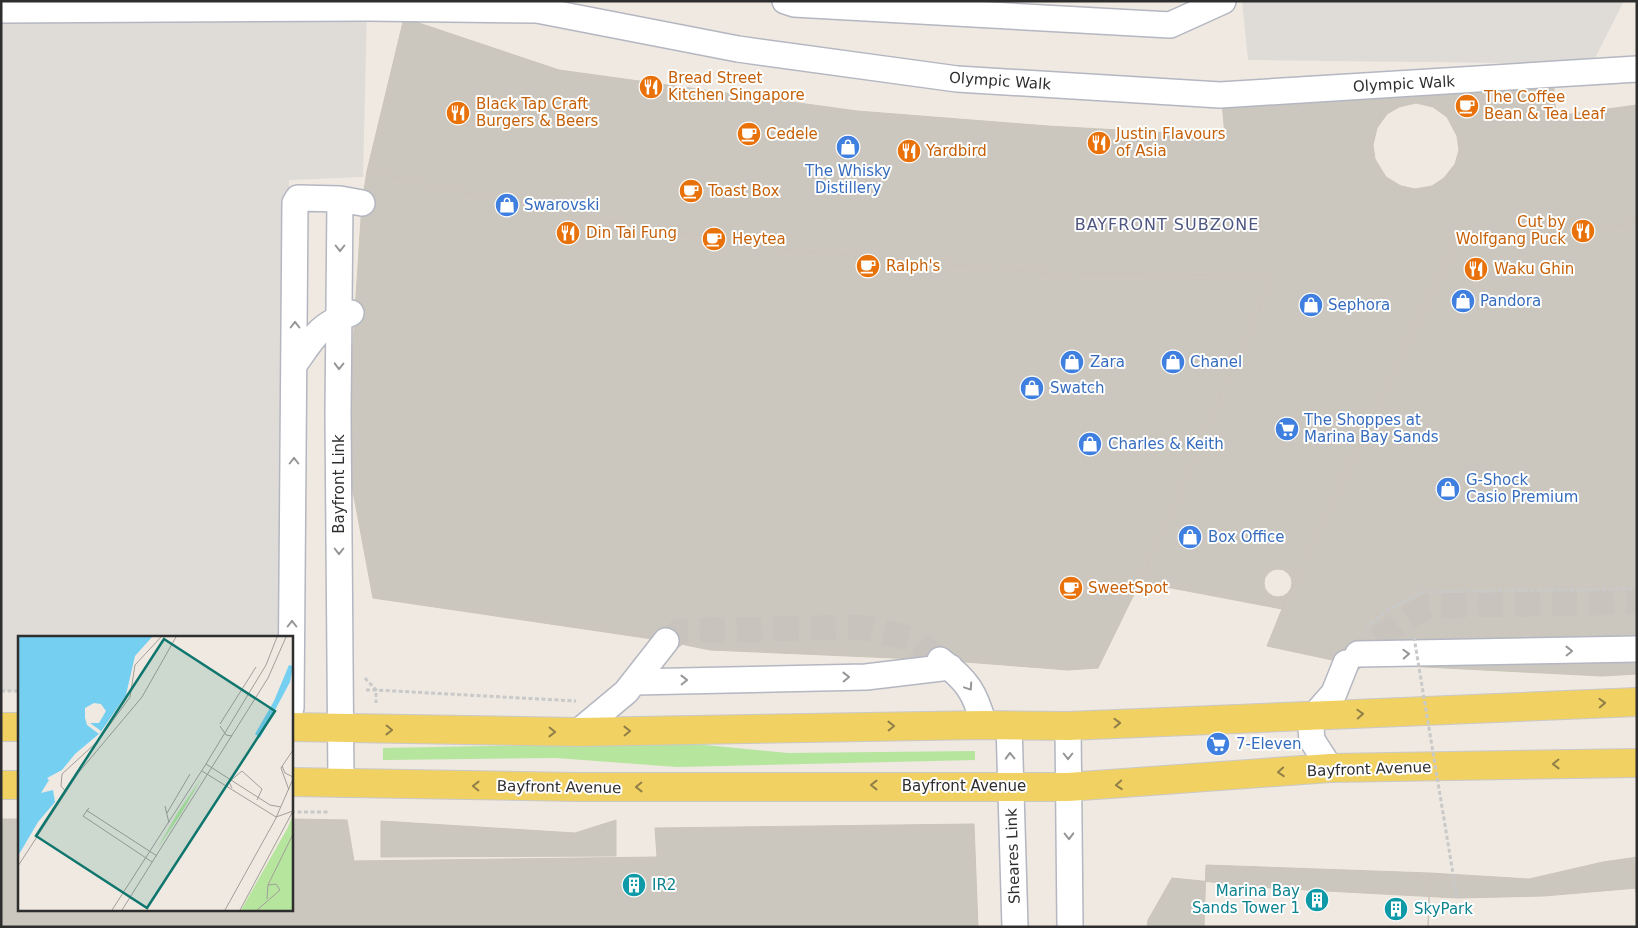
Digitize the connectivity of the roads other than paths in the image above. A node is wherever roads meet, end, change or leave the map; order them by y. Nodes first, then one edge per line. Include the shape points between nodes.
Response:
1 (784, 1) edge
2 (1223, 1) edge
3 (368, 4) edge
4 (1, 10) edge
5 (1637, 69) edge
6 (347, 314) junction
7 (294, 366) junction
8 (292, 636) edge
9 (666, 641) tunnel mouth
10 (1637, 650) edge
11 (635, 682) junction
12 (1637, 702) edge
13 (1313, 717) junction
14 (997, 725) junction
15 (1068, 726) junction
16 (1, 727) edge
17 (18, 727) edge
18 (292, 727) edge
19 (340, 728) junction
20 (578, 732) junction
21 (1637, 763) edge
22 (1330, 768) junction
23 (292, 782) edge
24 (341, 784) junction
25 (1, 785) edge
26 (18, 785) edge
27 (1010, 786) junction
28 (1068, 787) junction
29 (1015, 927) edge
30 (1070, 927) edge

1 - 2 street via 1170,25
3 - 4 street, Olympic Walk
3 - 5 street, Olympic Walk via 537,10 738,49 957,79 1220,95
6 - 7 street via 317,331
7 -> 6 street, Bayfront Link via 295,203 298,198 338,195
6 -> 19 street, Bayfront Link
8 -> 7 street, Bayfront Link
9 - 11 street
13 -> 10 street via 1334,693 1355,650
11 -> 14 street, Sheares Link via 866,677 945,663 966,682
11 - 20 street
13 -> 12 main road
15 -> 13 main road
13 - 22 street via 1312,740
14 - 15 main road
20 -> 14 main road
27 -> 14 street, Sheares Link
15 -> 28 street
16 - 17 main road
18 - 19 main road
19 -> 20 main road
19 - 24 street, Bayfront Link
21 -> 22 main road, Bayfront Avenue
22 -> 28 main road, Bayfront Avenue
23 - 24 main road, Bayfront Avenue
27 -> 24 main road, Bayfront Avenue via 610,788
25 - 26 main road
27 - 28 main road, Bayfront Avenue
27 - 29 street, Sheares Link
28 -> 30 street

